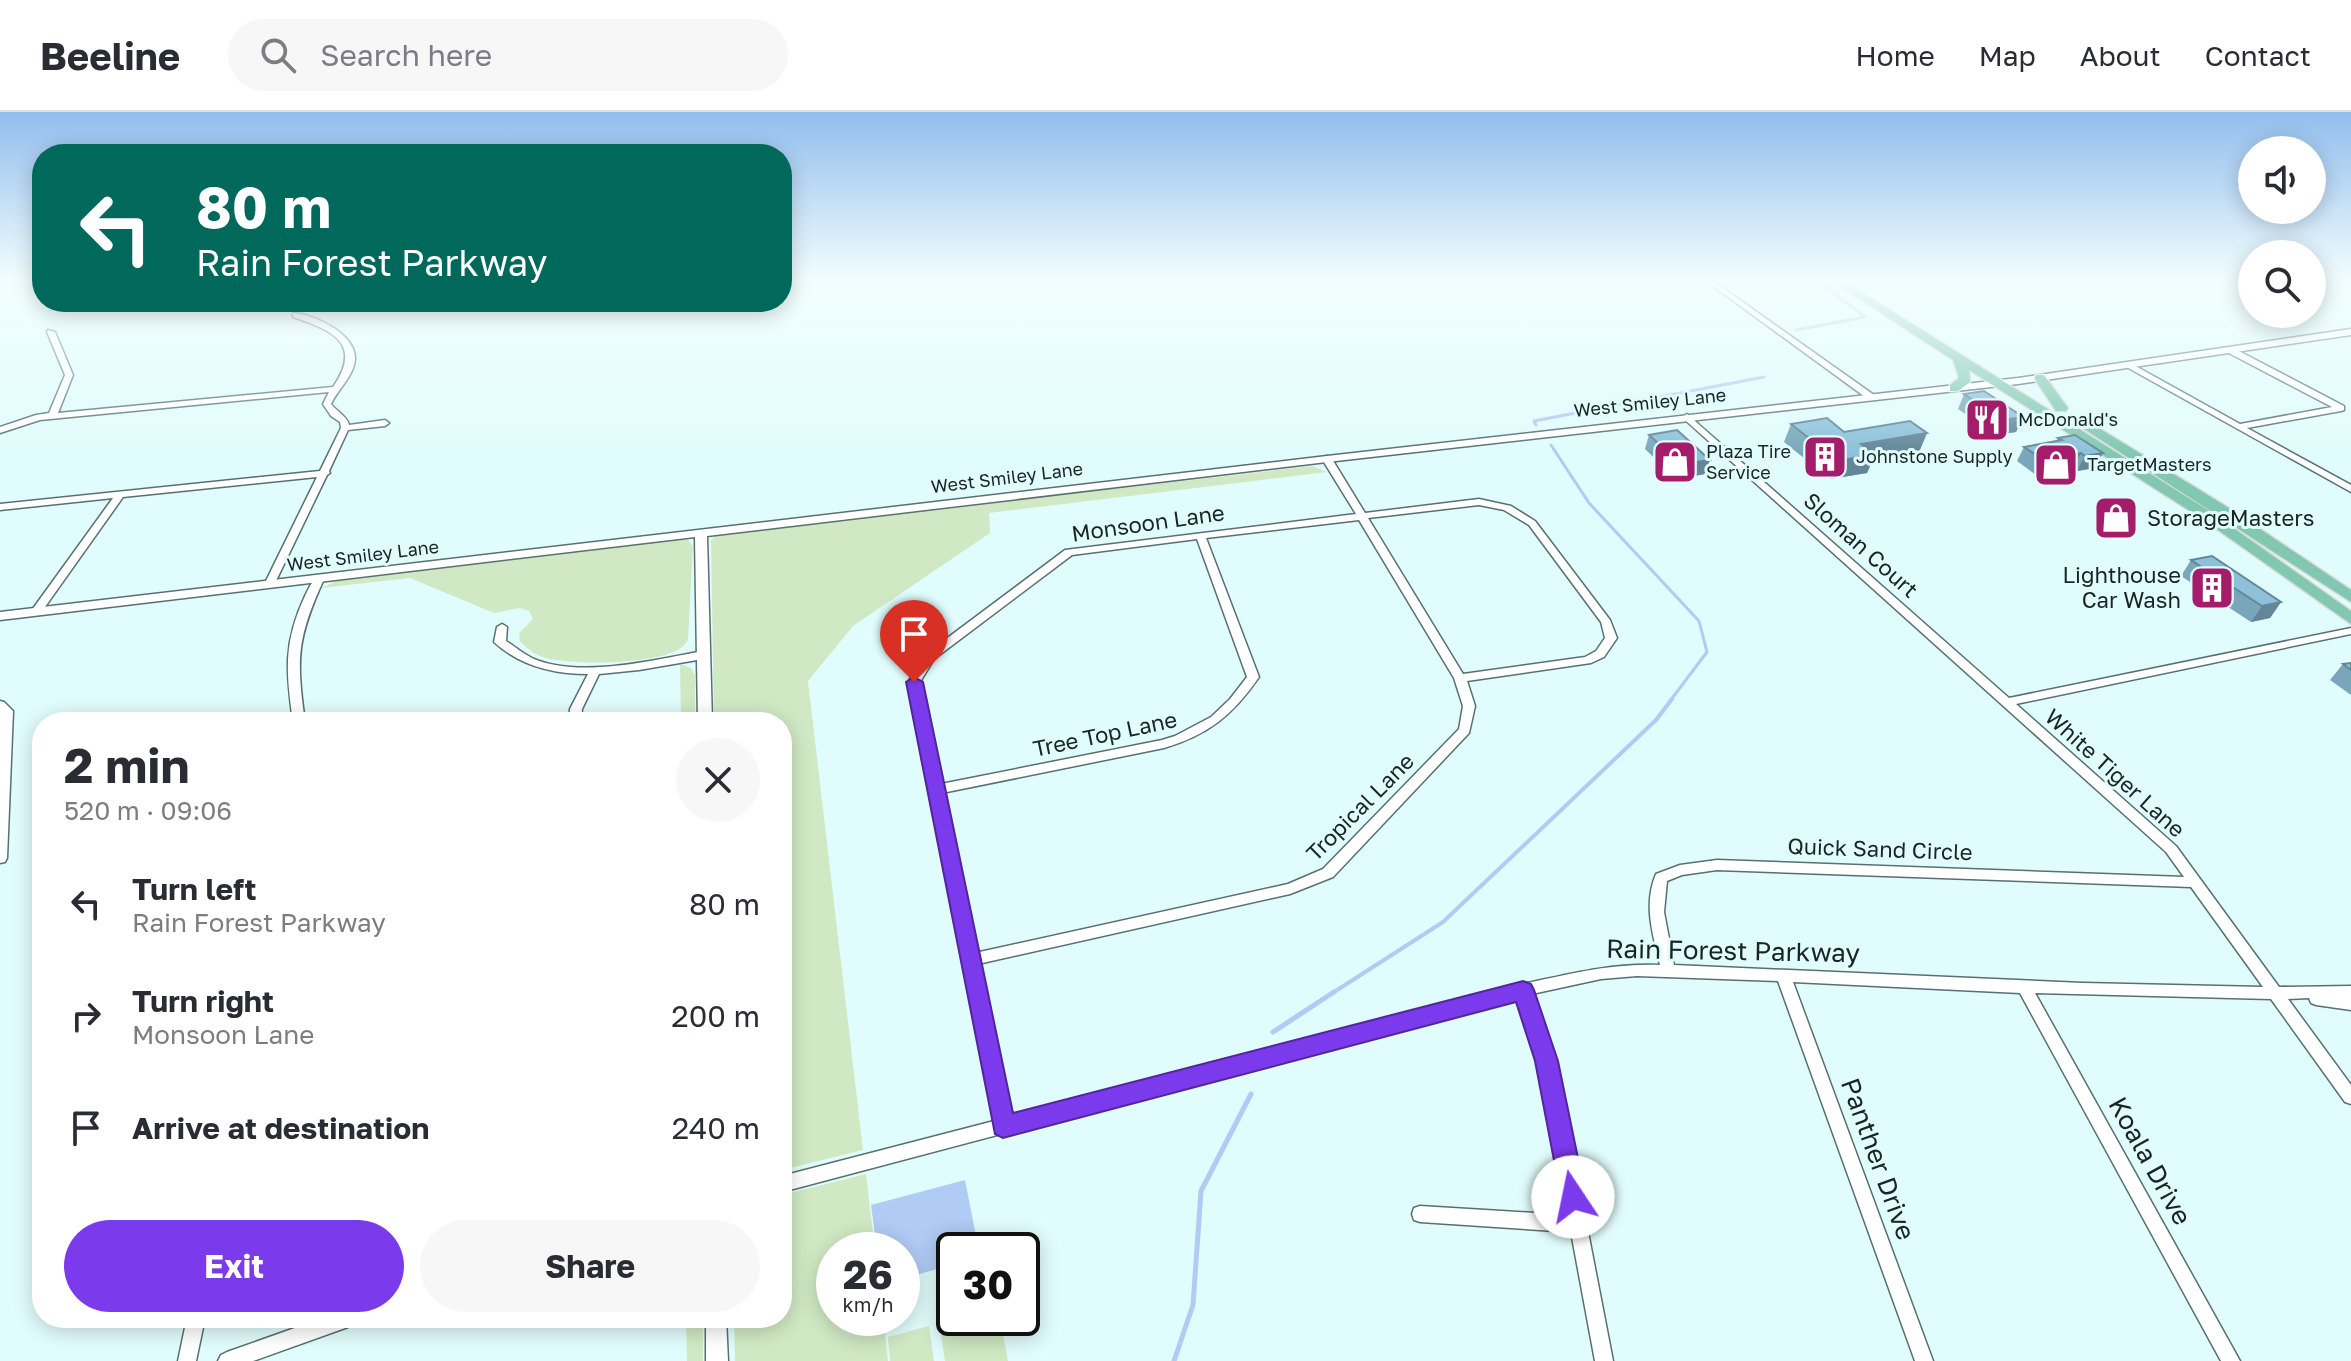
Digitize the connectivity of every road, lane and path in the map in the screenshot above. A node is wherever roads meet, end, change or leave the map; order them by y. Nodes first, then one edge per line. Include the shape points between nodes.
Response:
1 (54, 339) edge
2 (345, 339) edge
3 (1790, 339) edge
4 (1930, 339) edge
5 (1951, 339) edge
6 (2302, 339) edge
7 (2230, 350) junction
8 (1958, 357) junction
9 (2127, 365) junction
10 (2040, 378) junction
11 (2018, 381) junction
12 (1999, 383) junction
13 (1954, 388) junction
14 (334, 389) junction
15 (1871, 397) junction
16 (2061, 408) junction
17 (52, 416) junction
18 (1687, 417) junction
19 (385, 423) dead end
20 (2238, 427) junction
21 (345, 428) junction
22 (0, 430) edge
23 (1327, 459) junction
24 (325, 473) junction
25 (2351, 489) edge
26 (120, 495) junction
27 (0, 507) edge
28 (1360, 515) junction
29 (701, 533) junction
30 (1200, 535) junction
31 (2250, 545) junction
32 (319, 579) junction
33 (269, 585) junction
34 (2351, 597) edge
35 (2351, 604) edge
36 (36, 612) junction
37 (0, 616) edge
38 (2351, 619) edge
39 (502, 627) dead end
40 (2351, 631) edge
41 (703, 655) junction
42 (594, 673) junction
43 (1460, 678) junction
44 (2007, 702) junction
45 (0, 705) edge
46 (297, 712) edge
47 (576, 712) edge
48 (705, 712) edge
49 (935, 790) junction
50 (1, 794) edge
51 (0, 858) edge
52 (2193, 882) junction
53 (969, 960) junction
54 (1668, 971) junction
55 (1783, 975) junction
56 (2024, 987) junction
57 (1523, 990) junction
58 (2351, 992) edge
59 (2277, 994) junction
60 (2351, 1004) edge
61 (2351, 1097) edge
62 (1003, 1127) junction
63 (792, 1181) edge
64 (1420, 1214) dead end
65 (1578, 1224) junction
66 (194, 1328) edge
67 (320, 1328) edge
68 (716, 1328) edge
69 (187, 1361) edge
70 (227, 1361) edge
71 (717, 1361) edge
72 (1604, 1361) edge
73 (1924, 1361) edge
74 (2231, 1361) edge

1 - 17 street via 69,375
2 - 14 street via 351,355 348,371
3 - 15 street
4 - 8 main road
5 - 11 main road
6 - 7 street, West Smiley Lane
7 - 9 street, West Smiley Lane
7 - 20 street via 2341,408
8 - 12 main road
8 - 13 main road via 1966,379
9 - 10 street, West Smiley Lane
9 - 20 street
10 - 11 street, West Smiley Lane
10 - 16 main road
11 - 12 street, West Smiley Lane
11 - 16 main road
12 - 13 street, West Smiley Lane
12 - 31 main road
13 - 15 street, West Smiley Lane
14 - 17 street
14 - 21 street via 327,404
15 - 18 street, West Smiley Lane
16 - 34 main road
17 - 22 street
18 - 23 street, West Smiley Lane
18 - 44 street, Sloman Court
19 - 21 street
20 - 25 street
21 - 24 street
23 - 28 street, Tropical Lane
23 - 29 street, West Smiley Lane
24 - 26 street
24 - 33 street
26 - 27 street
26 - 36 street
28 - 30 street, Monsoon Lane
28 - 43 street, Tropical Lane
28 - 43 street, Monsoon Lane via 1479,502 1504,505 1532,523 1606,622 1611,638 1607,648 1587,660
29 - 32 street, West Smiley Lane
29 - 41 street
30 - 49 street, Monsoon Lane via 1069,552 930,657 914,682
30 - 49 street, Tree Top Lane via 1253,677 1225,712 1196,734 1164,744
31 - 35 main road
31 - 38 main road
32 - 33 street, West Smiley Lane
32 - 46 street via 293,645
33 - 36 street, West Smiley Lane
36 - 37 street, West Smiley Lane
39 - 42 street via 500,642 529,661
40 - 44 street
41 - 42 street
41 - 48 street
42 - 47 street
43 - 53 street, Tropical Lane via 1469,706 1465,730 1328,873 1290,889
44 - 52 street, White Tiger Lane via 2171,849
45 - 50 street via 7,711
49 - 53 street, Monsoon Lane
50 - 51 street
52 - 54 street, Quick Sand Circle via 1694,867 1661,878 1656,891
52 - 59 street, White Tiger Lane
53 - 62 street, Monsoon Lane
54 - 55 street, Rain Forest Parkway
54 - 57 street, Rain Forest Parkway via 1601,973
55 - 56 street, Rain Forest Parkway
55 - 73 street, Panther Drive
56 - 59 street, Rain Forest Parkway
56 - 74 street, Koala Drive
57 - 62 street, Rain Forest Parkway
57 - 65 street via 1547,1061
58 - 59 street, Rain Forest Parkway
59 - 60 street, Rain Forest Parkway
59 - 61 street, White Tiger Lane
62 - 63 street, Rain Forest Parkway
64 - 65 street
65 - 72 street
66 - 69 street
67 - 70 street
68 - 71 street

